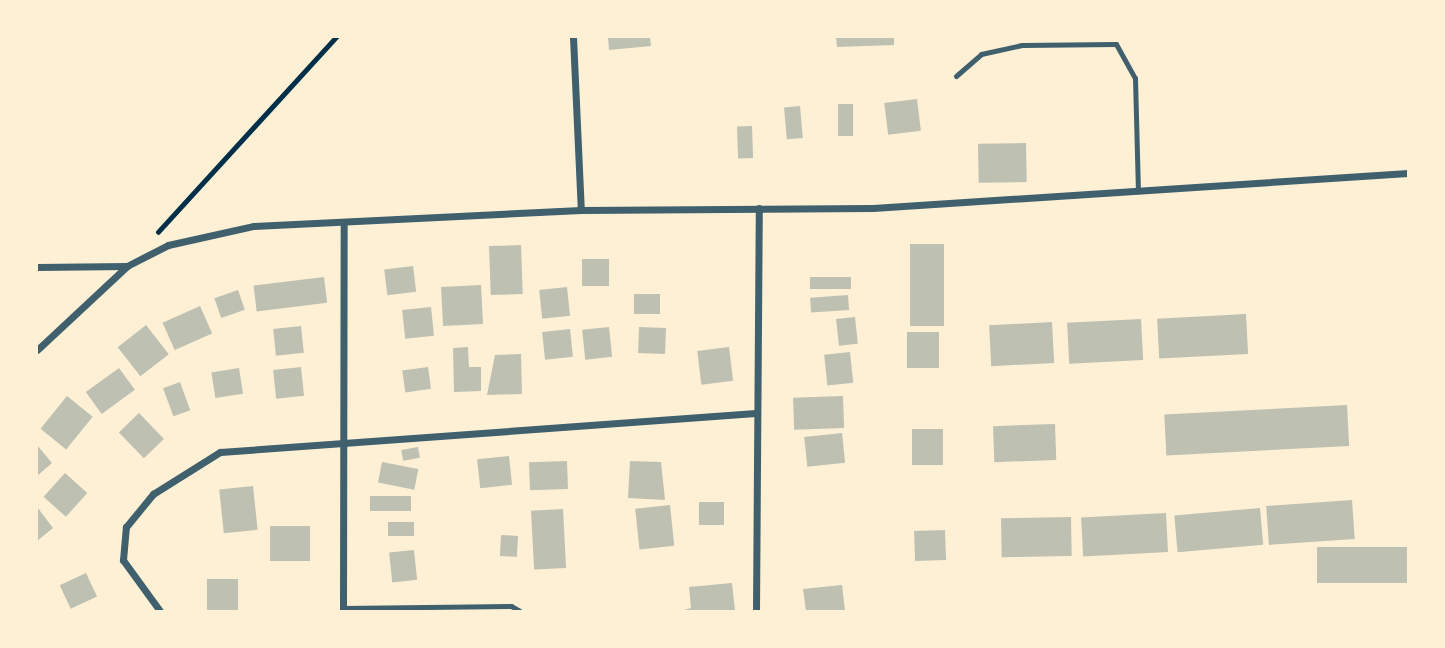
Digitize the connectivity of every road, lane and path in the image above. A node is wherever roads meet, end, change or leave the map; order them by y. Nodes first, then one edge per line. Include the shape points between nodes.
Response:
1 (336, 37) edge
2 (573, 37) edge
3 (957, 76) dead end
4 (1408, 173) edge
5 (1138, 191) junction
6 (759, 208) junction
7 (581, 210) junction
8 (344, 222) junction
9 (154, 236) dead end
10 (127, 266) junction
11 (37, 267) edge
12 (37, 350) edge
13 (756, 413) junction
14 (341, 440) junction
15 (343, 610) edge
16 (160, 611) edge
17 (520, 611) edge
18 (756, 611) edge

1 - 9 path
2 - 7 street
3 - 5 lane via 981,54 1022,45 1116,44 1135,78
4 - 5 street
5 - 6 street via 873,208
6 - 7 street
6 - 13 street
7 - 8 street
8 - 10 street via 254,226 168,245
8 - 14 street
10 - 11 street
10 - 12 street
13 - 14 street
13 - 18 street
14 - 15 street
14 - 16 street via 220,452 153,494 126,527 123,560
15 - 17 lane via 511,606

